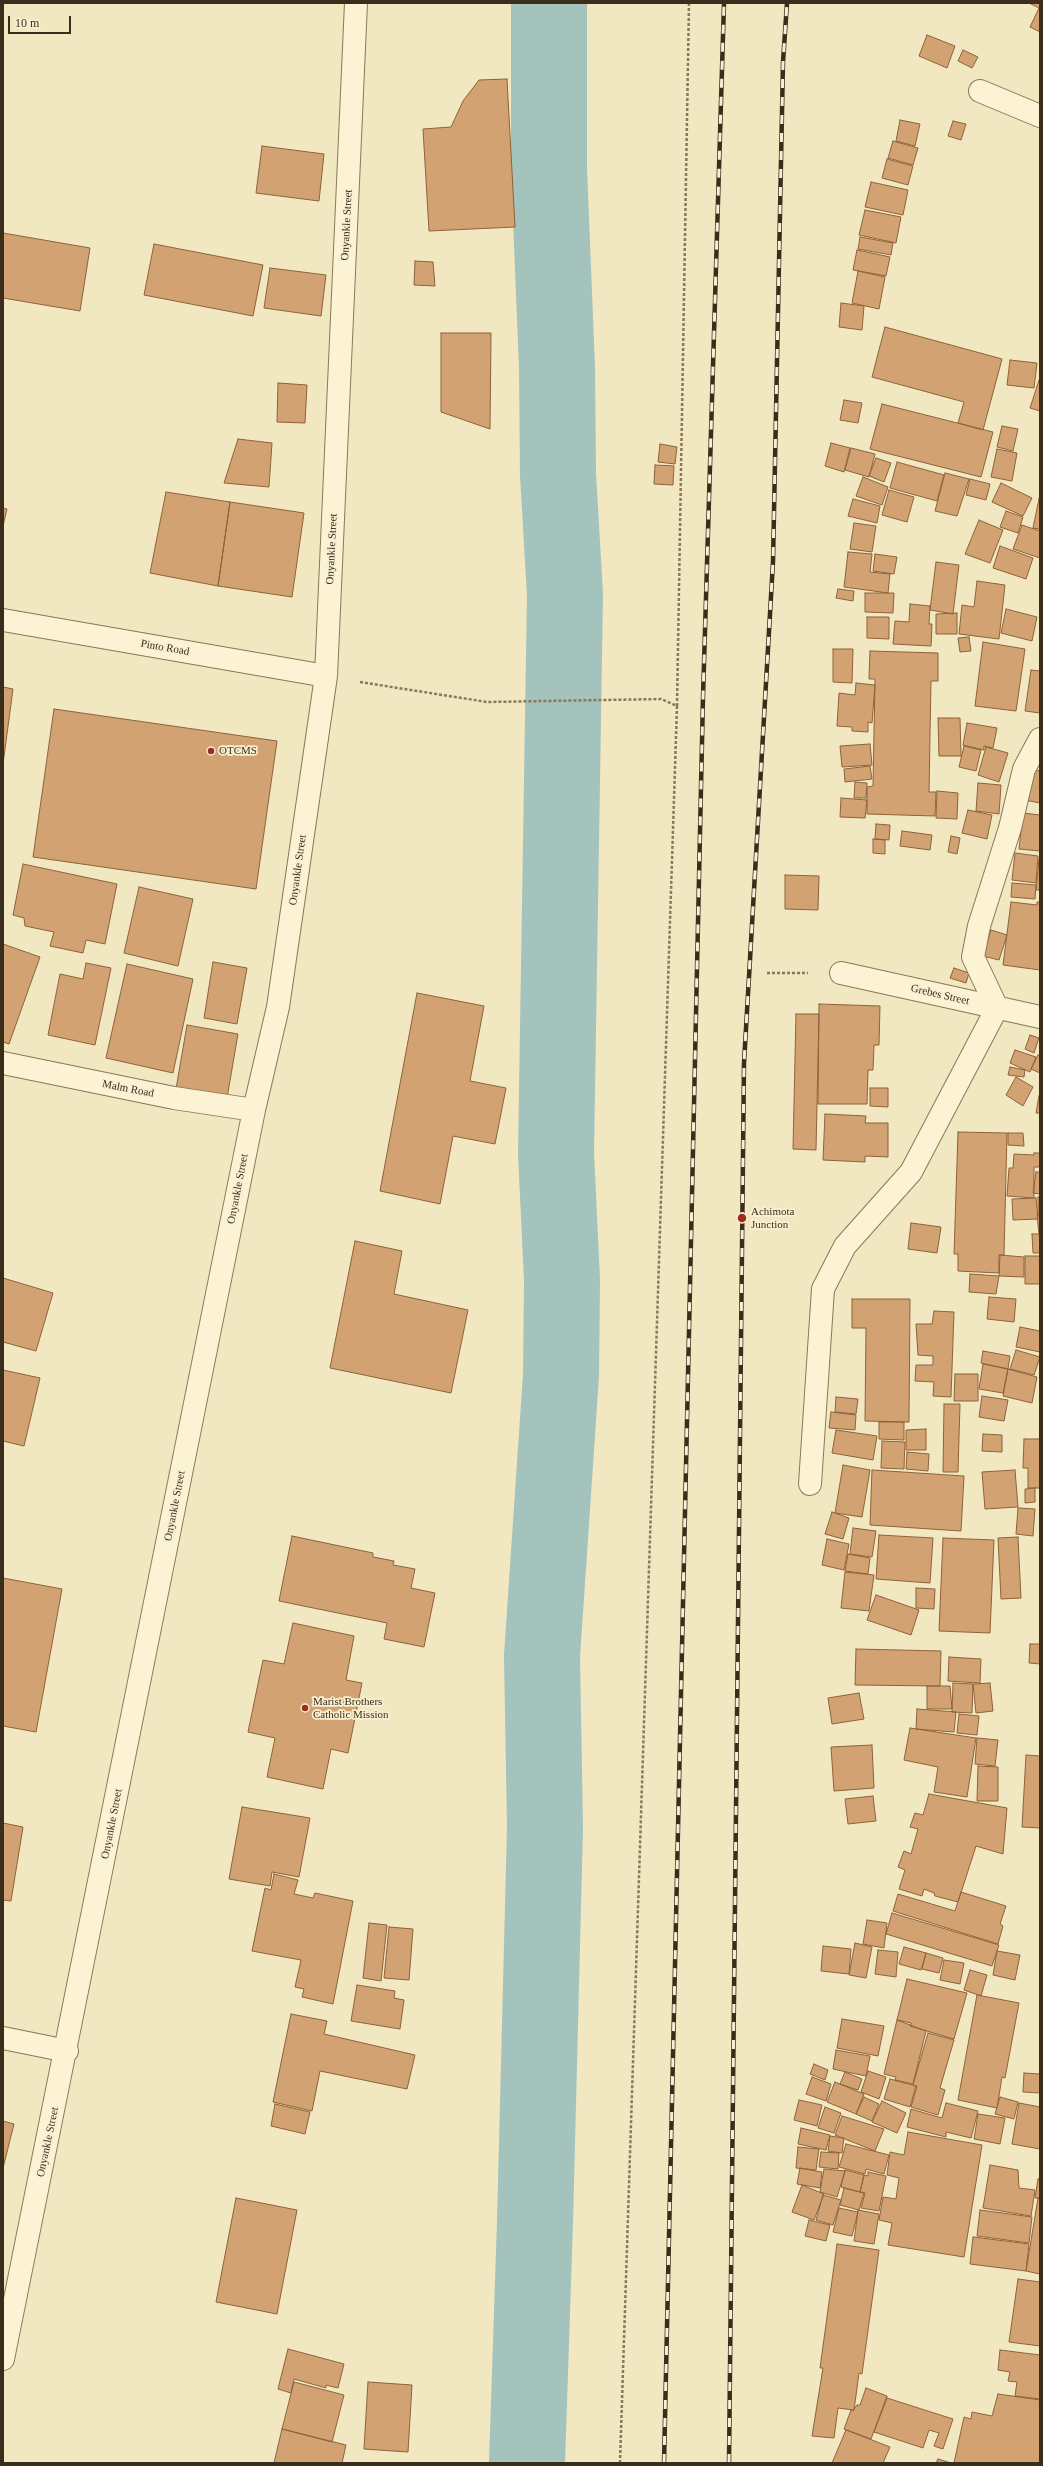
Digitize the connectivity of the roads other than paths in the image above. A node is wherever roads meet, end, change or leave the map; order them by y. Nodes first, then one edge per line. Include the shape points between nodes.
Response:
1 (356, 3) edge
2 (980, 91) dead end
3 (1040, 116) edge
4 (3, 620) edge
5 (326, 676) junction
6 (1040, 739) edge
7 (841, 974) road end
8 (997, 1008) junction
9 (1040, 1017) edge
10 (3, 1064) edge
11 (254, 1110) junction
12 (810, 1484) dead end
13 (3, 2038) edge
14 (67, 2051) junction
15 (3, 2359) edge

1 - 5 street, Onyankle Street
2 - 3 street
4 - 5 street, Pinto Road
5 - 11 street, Onyankle Street via 278,1007
6 - 8 street via 1024,769 1010,828 979,926 972,957
7 - 8 street, Grebes Street
8 - 9 street, Grebes Street
8 - 12 street via 911,1172 845,1246 823,1289
10 - 11 street, Malm Road via 174,1098
11 - 14 street, Onyankle Street
13 - 14 street
14 - 15 street, Onyankle Street

